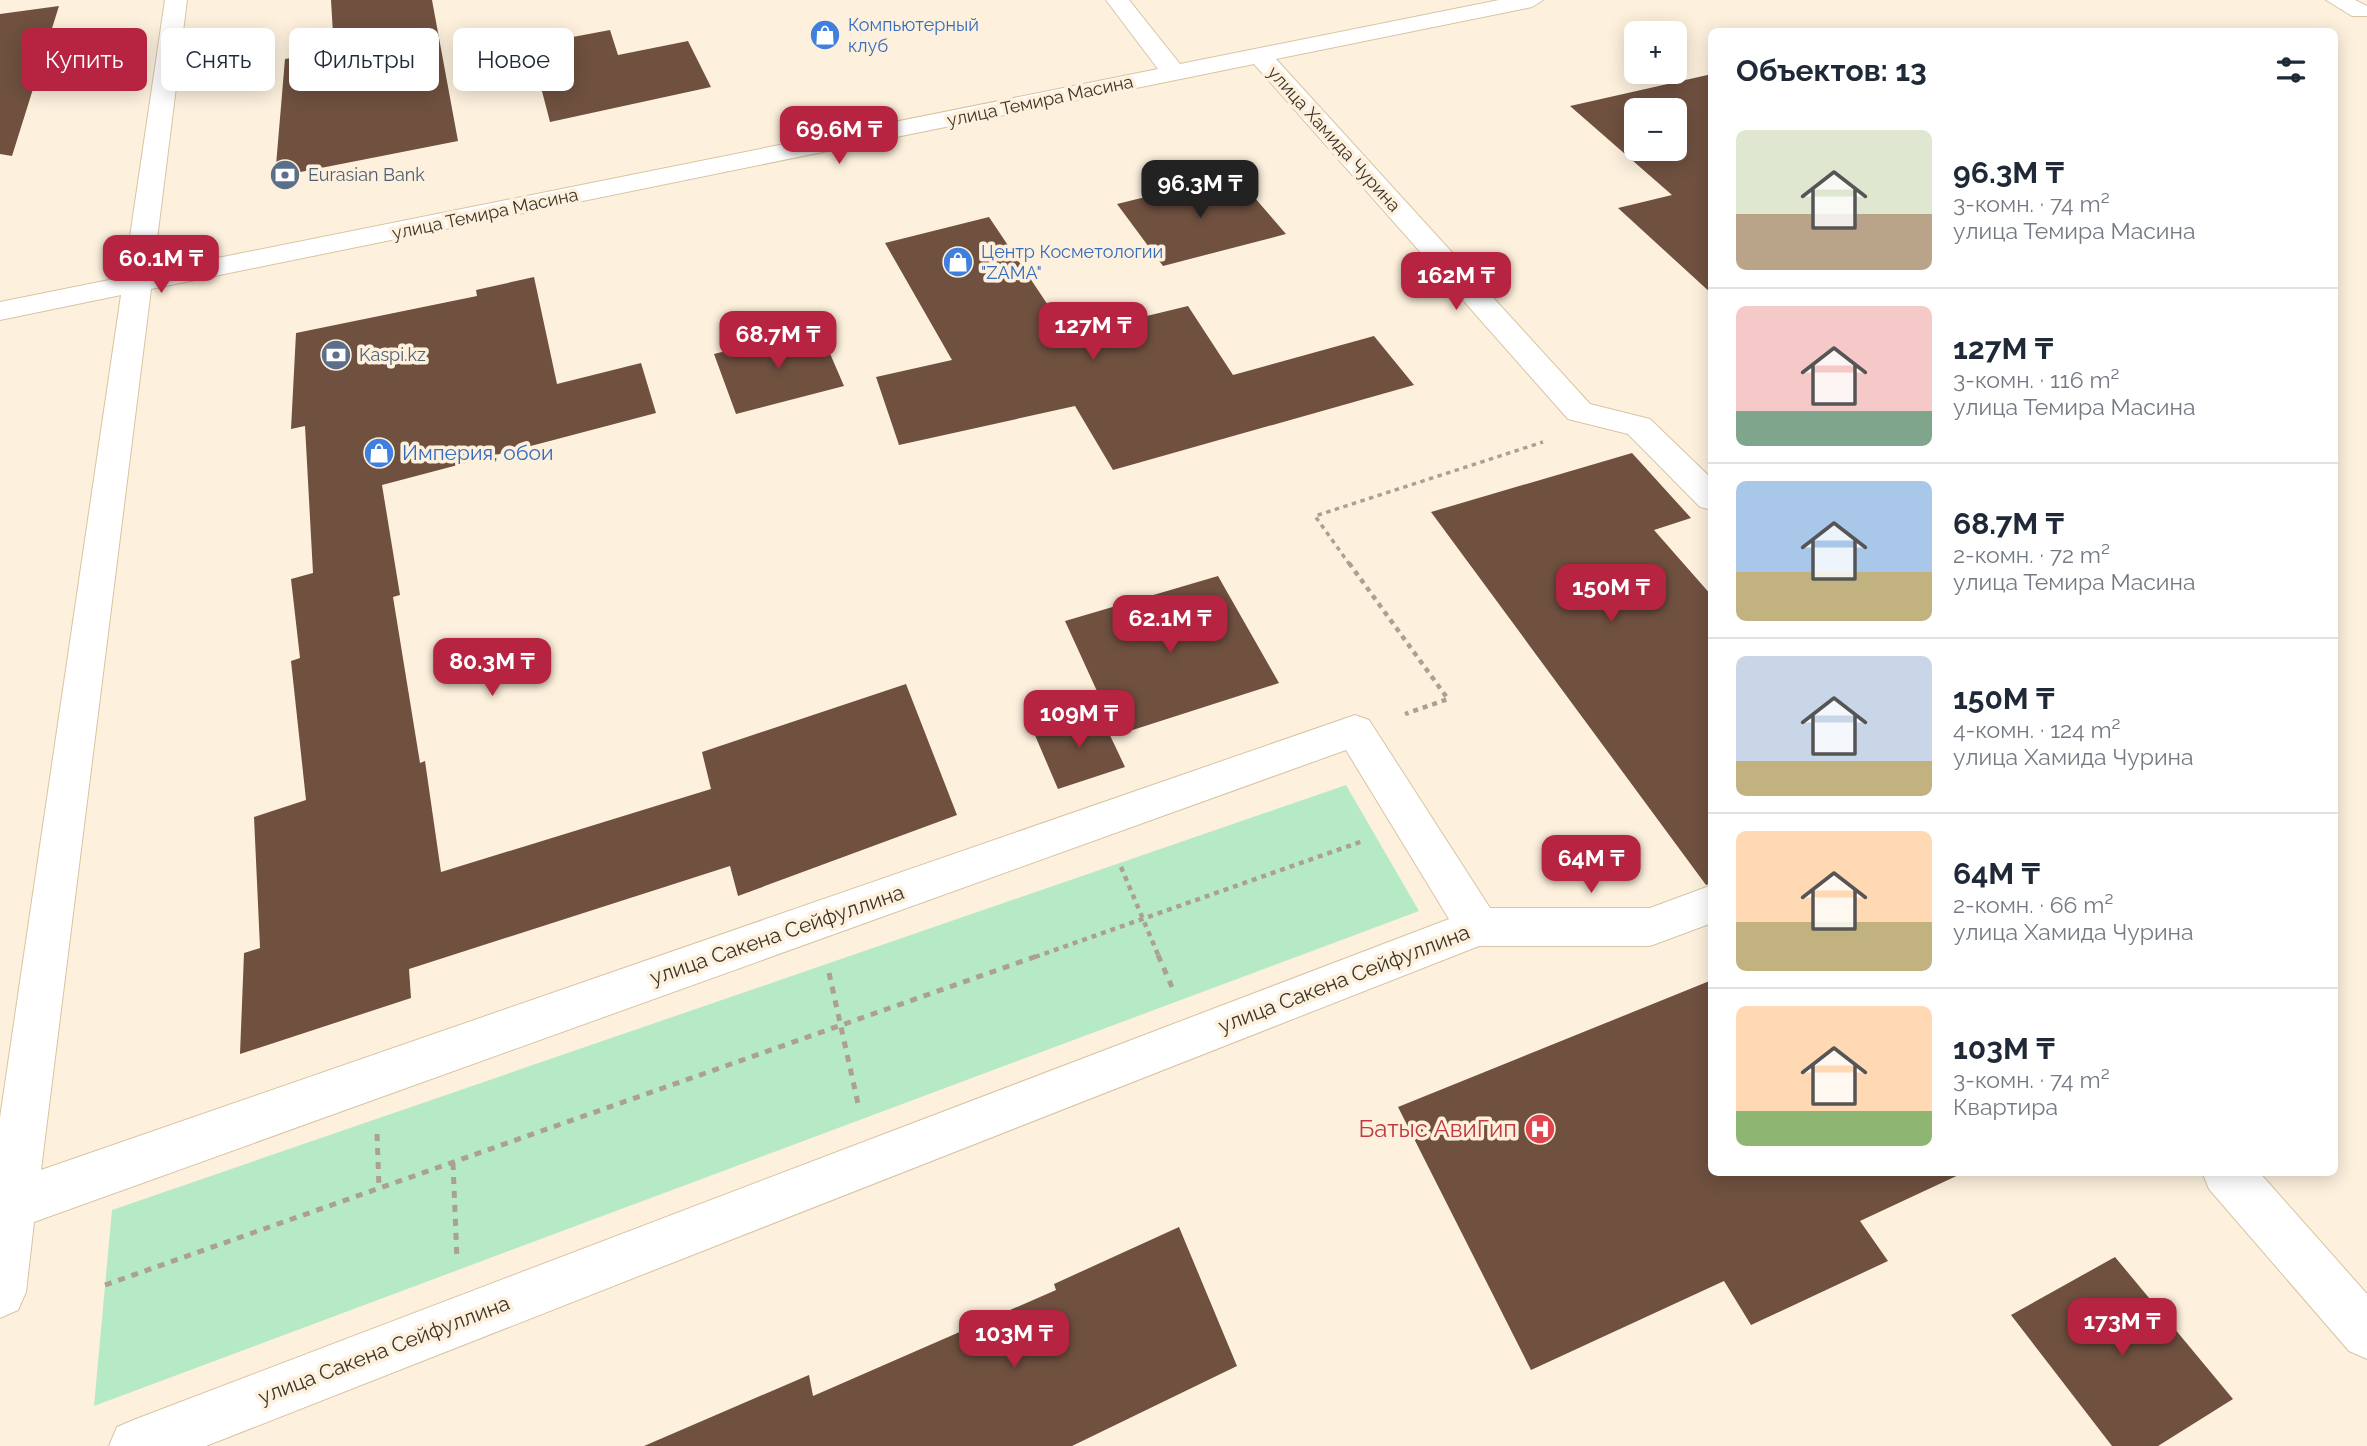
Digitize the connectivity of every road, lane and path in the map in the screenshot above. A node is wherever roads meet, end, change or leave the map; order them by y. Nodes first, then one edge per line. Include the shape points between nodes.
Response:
1 (176, 0) edge
2 (1117, 0) edge
3 (1532, 0) edge
4 (2337, 0) edge
5 (2360, 11) dead end
6 (1260, 56) junction
7 (1175, 74) junction
8 (137, 285) junction
9 (0, 311) edge
10 (1579, 412) junction
11 (1708, 495) edge
12 (1355, 731) junction
13 (1102, 821) junction
14 (1414, 823) junction
15 (1708, 905) edge
16 (1143, 919) junction
17 (817, 921) junction
18 (1478, 927) junction
19 (841, 1026) junction
20 (1193, 1038) junction
21 (871, 1161) junction
22 (453, 1163) junction
23 (2230, 1176) edge
24 (12, 1205) junction
25 (105, 1285) dead end
26 (0, 1292) edge
27 (459, 1321) junction
28 (2367, 1333) edge
29 (136, 1446) edge

1 - 8 street
2 - 7 street
3 - 6 street, улица Темира Масина
4 - 5 street
6 - 7 street, улица Темира Масина
6 - 10 street, улица Хамида Чурина
7 - 8 street, улица Темира Масина
8 - 9 street, улица Темира Масина
8 - 24 street
10 - 11 street via 1639,426
10 - 12 path via 1540,444 1315,516 1448,699
12 - 13 street, улица Сакена Сейфуллина
12 - 14 street, улица Сакена Сейфуллина
13 - 16 path
13 - 17 street, улица Сакена Сейфуллина
14 - 16 path
14 - 18 street, улица Сакена Сейфуллина
15 - 18 street via 1650,927
16 - 19 path
16 - 20 path
17 - 19 path
17 - 24 street, улица Сакена Сейфуллина
18 - 20 street, улица Сакена Сейфуллина
19 - 21 path
19 - 22 path
20 - 21 street, улица Сакена Сейфуллина
21 - 27 street, улица Сакена Сейфуллина
22 - 25 path
22 - 27 path
23 - 28 street
24 - 26 street
27 - 29 street, улица Сакена Сейфуллина

